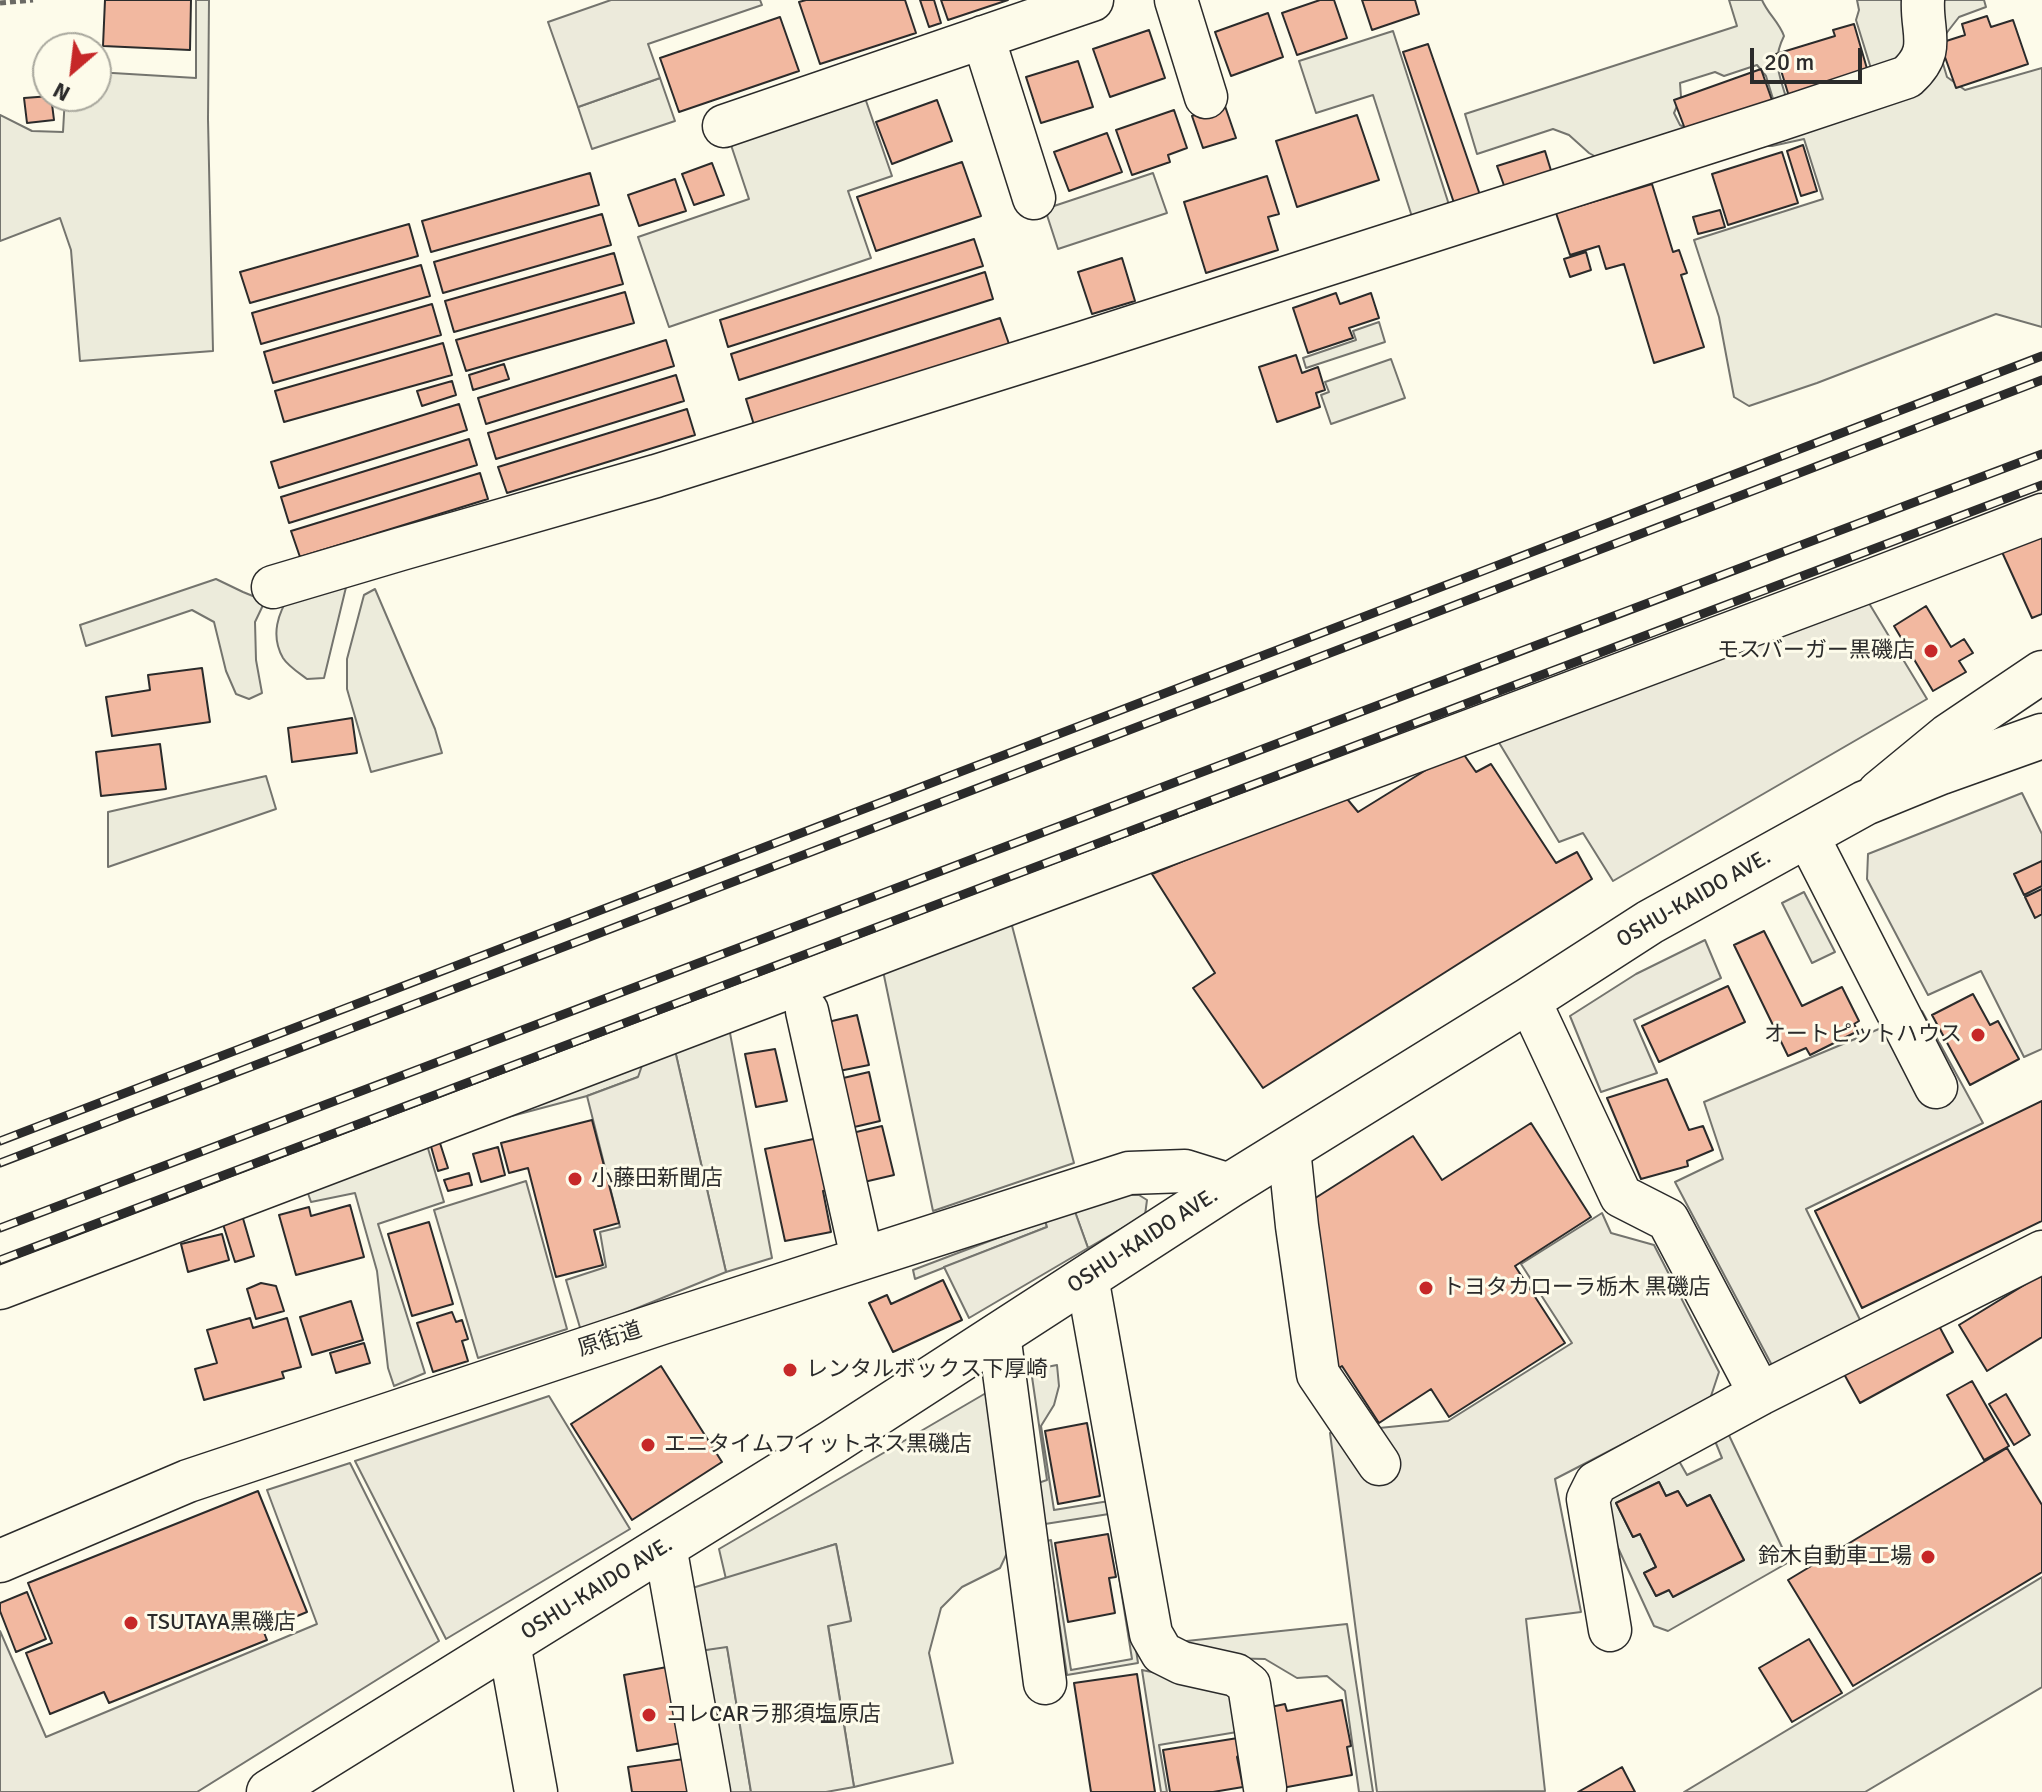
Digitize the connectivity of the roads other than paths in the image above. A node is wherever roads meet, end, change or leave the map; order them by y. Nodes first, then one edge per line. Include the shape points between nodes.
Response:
1 (1092, 0) edge
2 (1176, 0) edge
3 (1923, 0) edge
4 (983, 37) junction
5 (1206, 97) dead end
6 (724, 126) dead end
7 (1034, 198) dead end
8 (2042, 515) edge
9 (273, 587) dead end
10 (2042, 672) edge
11 (2042, 736) edge
12 (1865, 803) junction
13 (1807, 835) junction
14 (1529, 1000) junction
15 (807, 1011) dead end
16 (1936, 1087) dead end
17 (1289, 1149) junction
18 (1230, 1185) junction
19 (2042, 1252) edge
20 (862, 1258) junction
21 (1087, 1277) junction
22 (0, 1288) edge
23 (999, 1334) junction
24 (1760, 1394) junction
25 (1379, 1464) dead end
26 (665, 1546) junction
27 (0, 1561) edge
28 (1610, 1630) dead end
29 (509, 1643) junction
30 (1045, 1683) dead end
31 (282, 1788) edge
32 (1265, 1788) dead end
33 (536, 1792) edge
34 (709, 1792) edge

1 - 4 street
2 - 5 street
3 - 9 street via 1925,52 1907,77 701,462
4 - 6 street
4 - 7 street
8 - 22 street
10 - 12 street via 1947,736
11 - 12 main road, OSHU-KAIDO AVE.
12 - 13 main road, OSHU-KAIDO AVE.
13 - 14 main road, OSHU-KAIDO AVE. via 1650,922
13 - 16 street
14 - 17 main road, OSHU-KAIDO AVE.
14 - 24 street via 1621,1196 1668,1220
15 - 20 street
17 - 18 main road, OSHU-KAIDO AVE.
17 - 25 street via 1318,1374
18 - 20 street, 原街道 via 1185,1171 1129,1173
18 - 21 main road, OSHU-KAIDO AVE.
19 - 24 street
20 - 27 street, 原街道 via 188,1481
21 - 23 main road, OSHU-KAIDO AVE.
21 - 32 street via 1151,1634 1162,1653 1236,1675 1249,1685
23 - 26 main road, OSHU-KAIDO AVE.
23 - 30 street
24 - 28 street via 1596,1483 1588,1499
26 - 29 main road, OSHU-KAIDO AVE.
26 - 34 street
29 - 31 main road, OSHU-KAIDO AVE.
29 - 33 street

